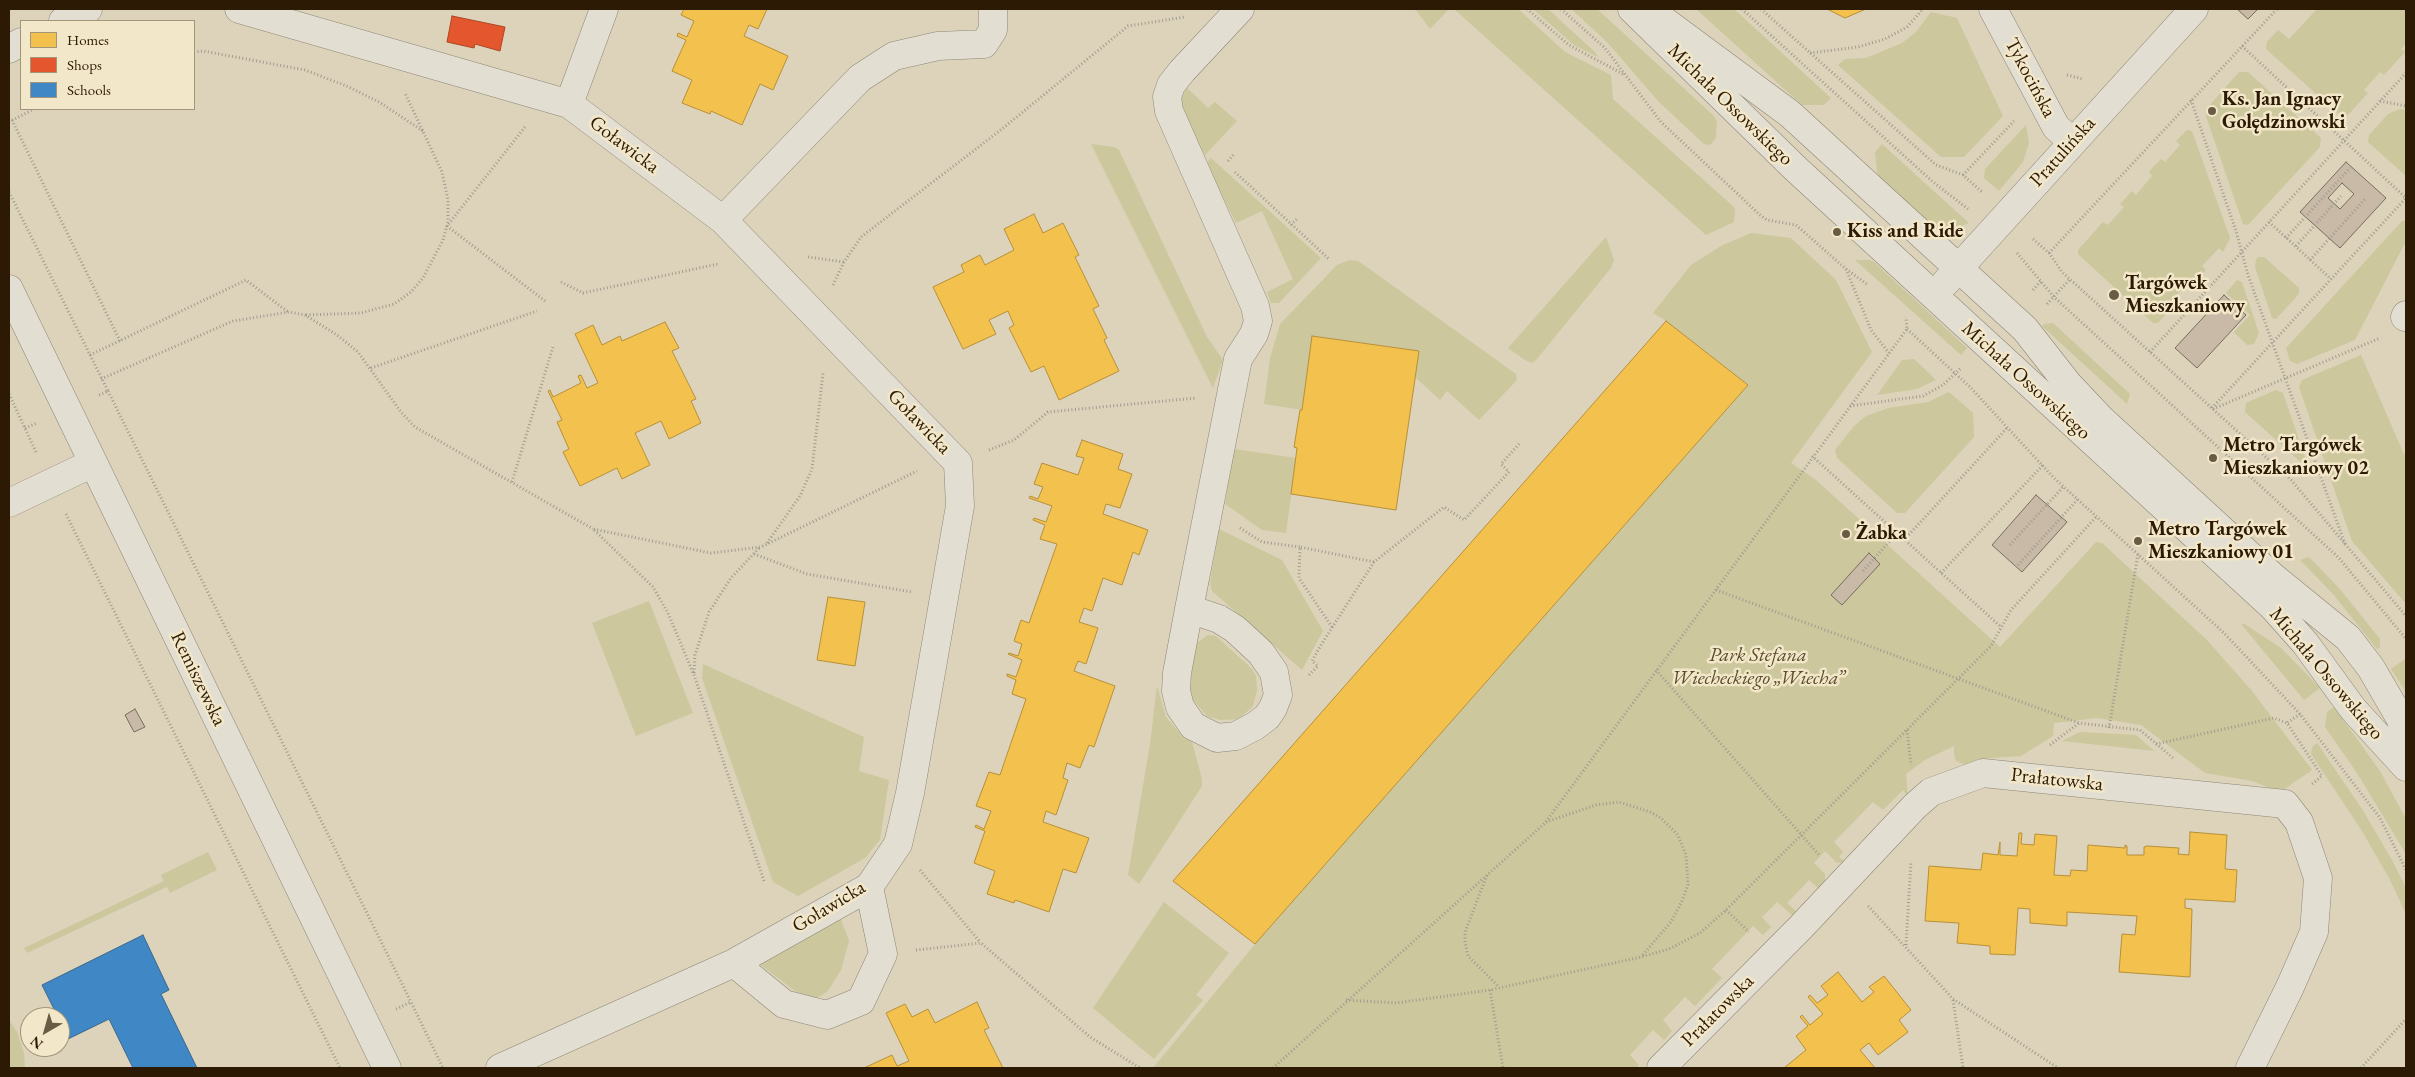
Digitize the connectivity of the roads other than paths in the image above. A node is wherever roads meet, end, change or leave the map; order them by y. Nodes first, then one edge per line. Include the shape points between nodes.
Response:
1 (88, 9) edge
2 (244, 9) edge
3 (604, 9) edge
4 (993, 9) edge
5 (1240, 9) edge
6 (1632, 9) edge
7 (1648, 9) edge
8 (1994, 9) edge
9 (2194, 9) edge
10 (65, 20) edge
11 (20, 43) edge
12 (9, 49) edge
13 (559, 100) junction
14 (2073, 142) junction
15 (723, 220) junction
16 (1958, 268) junction
17 (9, 289) edge
18 (1933, 296) junction
19 (94, 463) junction
20 (9, 503) edge
21 (1189, 609) junction
22 (2406, 734) edge
23 (2406, 767) edge
24 (869, 887) junction
25 (734, 963) junction
26 (388, 1068) edge
27 (500, 1068) edge
28 (1661, 1068) edge
29 (2250, 1068) edge

1 - 10 street
2 - 13 street, Goławicka
3 - 13 street
4 - 15 street via 993,30 984,44 938,46 894,56 860,78
5 - 21 street via 1182,71 1171,85 1167,97 1169,111 1255,306 1258,321 1254,334 1238,359
6 - 18 street, Michała Ossowskiego via 1796,170
7 - 16 street, Michała Ossowskiego via 1790,114
8 - 14 street, Tykocińska via 2056,127
9 - 14 street, Pratulińska
11 - 12 street
13 - 15 street, Goławicka
14 - 16 street, Pratulińska
15 - 24 street, Goławicka via 958,463 960,506 910,793 898,844
16 - 18 street, Pratulińska
16 - 22 street, Michała Ossowskiego via 2024,328 2068,384 2101,419 2272,576 2348,638 2382,685
17 - 19 street, Remiszewska
18 - 23 street, Michała Ossowskiego via 2272,607 2305,643 2352,709
19 - 20 street
19 - 26 street, Remiszewska
21 - 21 street via 1177,673 1176,691 1180,707 1193,726 1207,735 1217,738 1236,736 1267,717 1273,708 1278,695 1274,672 1261,653 1234,629 1219,619
24 - 25 street, Goławicka
24 - 25 street via 883,954 860,1001 827,1015 784,1004
25 - 27 street, Goławicka
28 - 29 street, Prałatowska via 1930,792 1983,773 2285,804 2299,822 2318,878 2314,932

